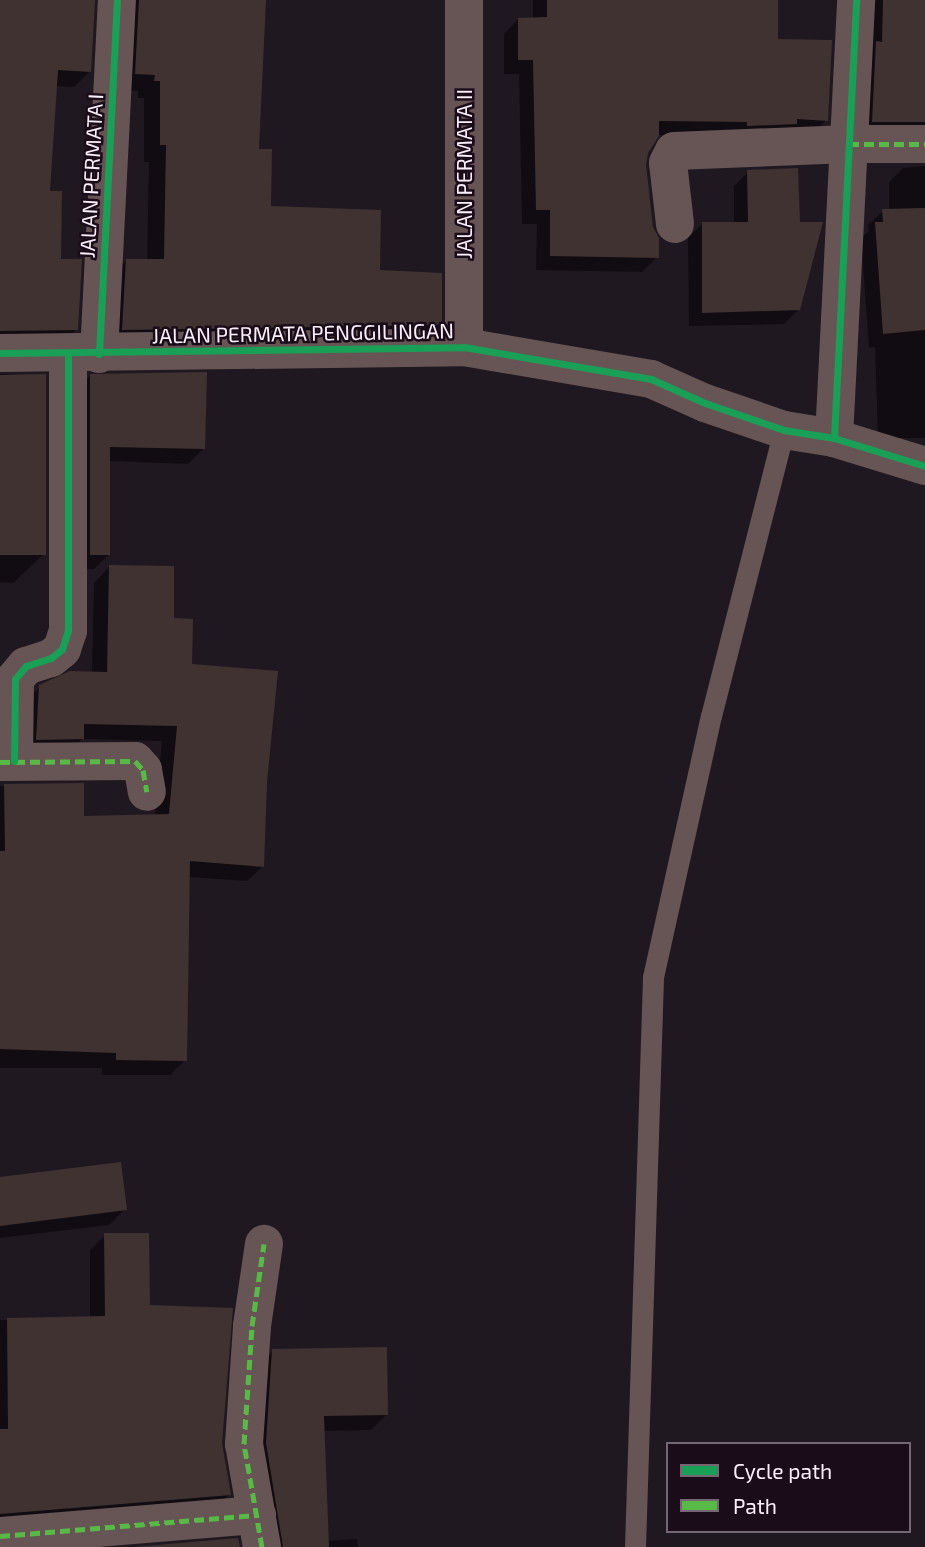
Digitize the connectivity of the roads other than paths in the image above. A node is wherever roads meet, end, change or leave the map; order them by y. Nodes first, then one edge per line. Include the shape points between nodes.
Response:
1 (117, 0) edge
2 (464, 0) edge
3 (856, 0) edge
4 (849, 144) junction
5 (925, 144) edge
6 (675, 224) dead end
7 (464, 347) junction
8 (0, 353) edge
9 (83, 354) junction
10 (784, 430) junction
11 (834, 438) junction
12 (925, 466) edge
13 (7, 761) edge
14 (146, 792) dead end
15 (264, 1244) dead end
16 (259, 1531) edge
17 (0, 1536) edge
18 (635, 1547) edge

1 - 9 street, JALAN PERMATA I
2 - 7 street, JALAN PERMATA II
3 - 4 street
4 - 5 street
4 - 6 street via 674,151 668,163
4 - 11 street
7 - 9 street, JALAN PERMATA PENGGILINGAN
7 - 10 street, JALAN PERMATA PENGGILINGAN via 651,379
8 - 9 street, JALAN PERMATA PENGGILINGAN
9 - 13 street, JALAN PERMATA I via 68,631 62,649 26,666 15,680
10 - 11 street, JALAN PERMATA PENGGILINGAN
10 - 18 lane via 711,716 653,976
11 - 12 street, JALAN PERMATA PENGGILINGAN
13 - 14 street via 135,761 143,771
15 - 16 street via 252,1326 244,1444
16 - 17 street

